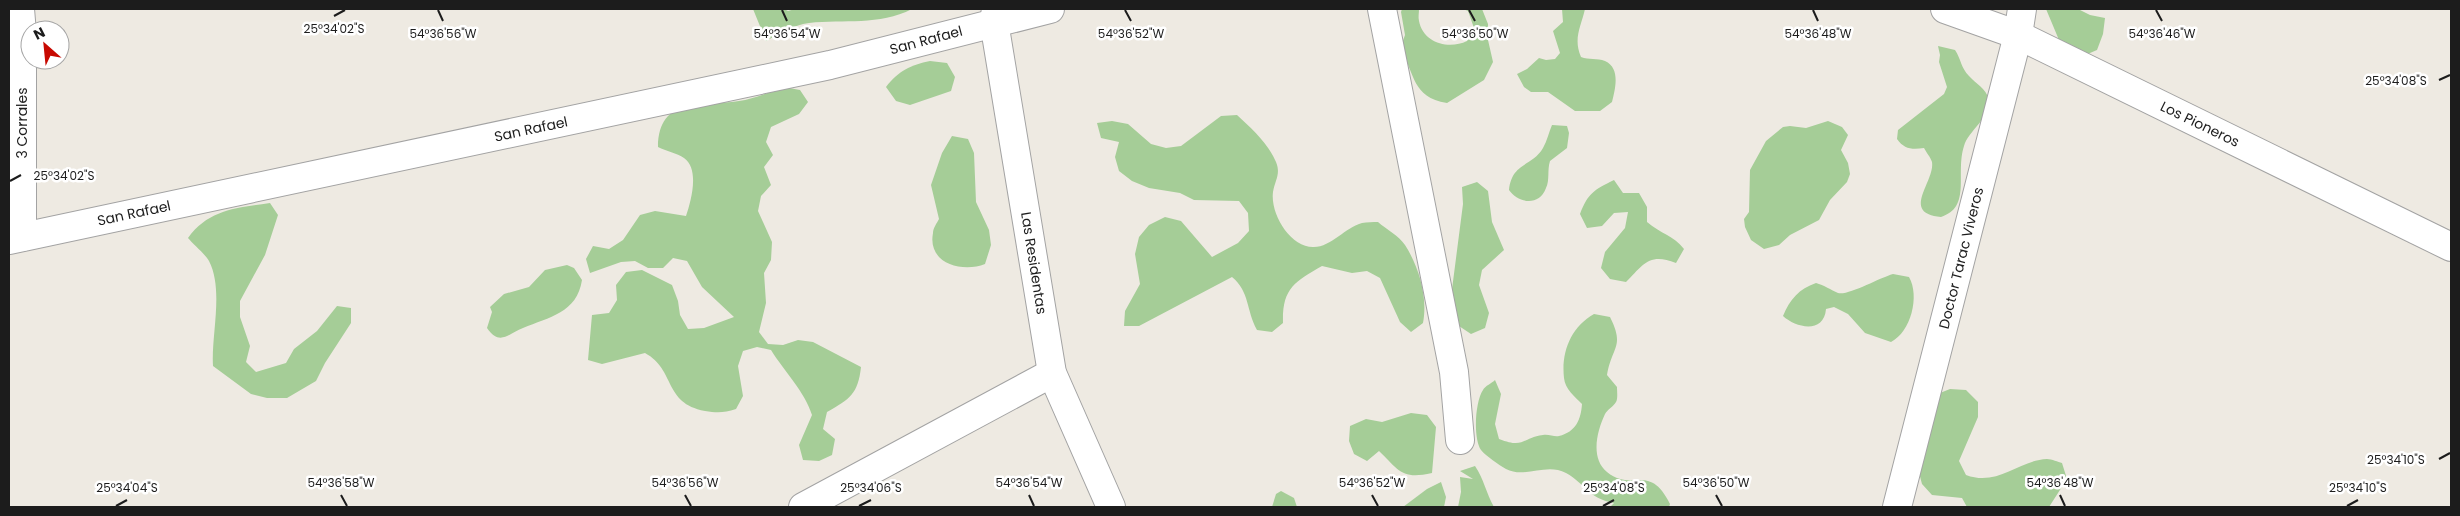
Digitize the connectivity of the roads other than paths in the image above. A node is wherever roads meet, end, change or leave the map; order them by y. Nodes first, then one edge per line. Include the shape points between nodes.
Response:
1 (20, 9) edge
2 (1050, 9) edge
3 (1382, 9) edge
4 (1945, 9) edge
5 (2022, 9) edge
6 (995, 16) edge
7 (2018, 35) junction
8 (15, 238) edge
9 (2451, 247) edge
10 (1052, 374) junction
11 (1460, 440) dead end
12 (803, 507) edge
13 (1111, 507) edge
14 (1897, 507) edge

1 - 8 street, 3 Corrales
2 - 6 street, San Rafael
3 - 11 street via 1454,372
4 - 7 street, Los Pioneros
5 - 7 street, Doctor Tarac Viveros
6 - 8 street, San Rafael via 830,65
6 - 10 street, Las Residentas
7 - 9 street, Los Pioneros
7 - 14 street, Doctor Tarac Viveros
10 - 12 street
10 - 13 street, Las Residentas

